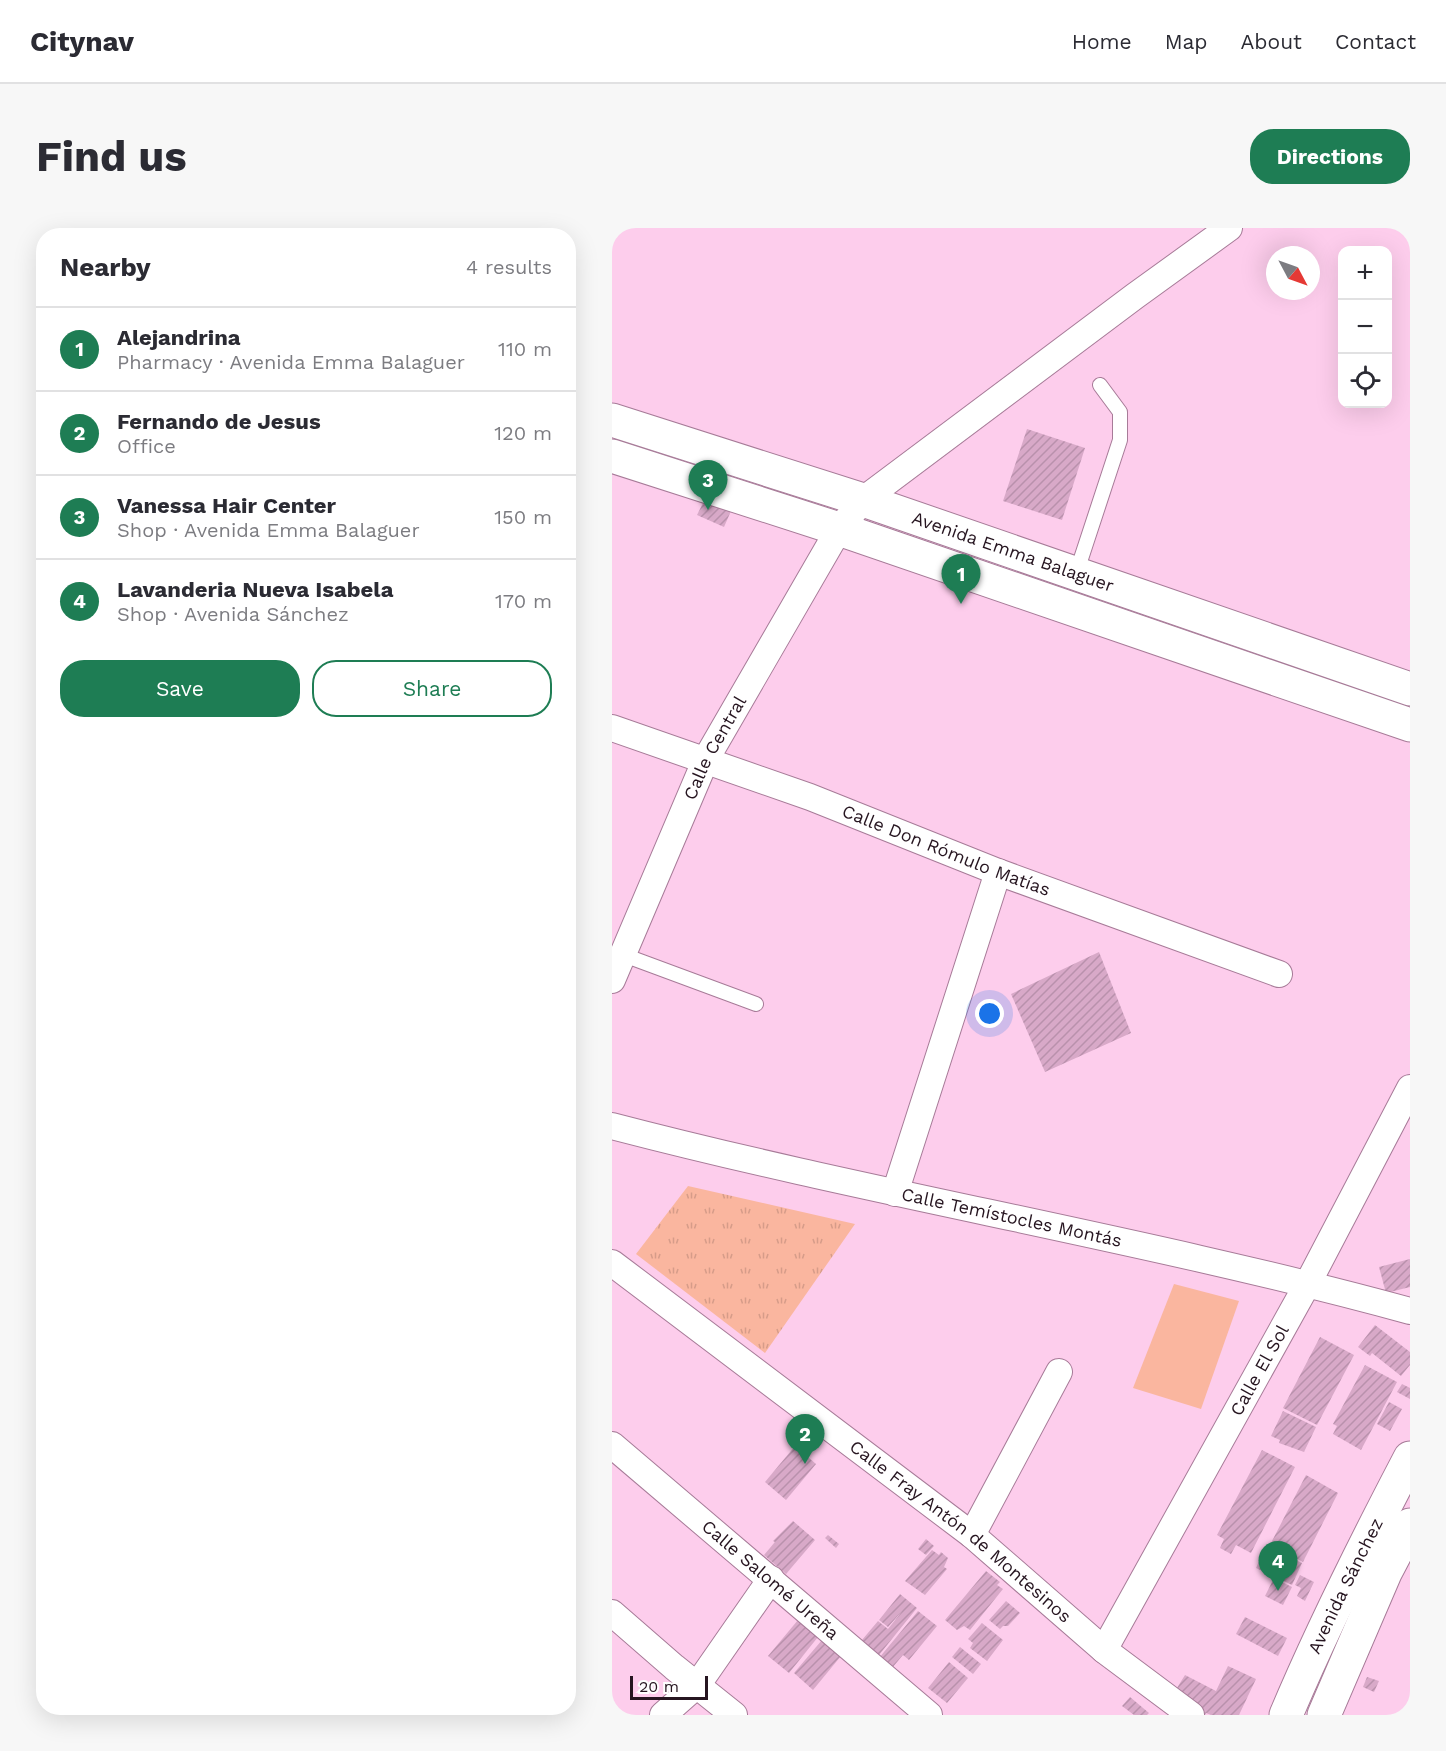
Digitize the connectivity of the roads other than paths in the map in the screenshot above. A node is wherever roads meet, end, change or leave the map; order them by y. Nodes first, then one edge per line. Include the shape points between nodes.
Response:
1 (1229, 228) edge
2 (1100, 385) dead end
3 (612, 420) edge
4 (612, 456) edge
5 (863, 500) junction
6 (839, 530) junction
7 (1076, 574) junction
8 (1410, 689) edge
9 (1409, 721) edge
10 (612, 728) edge
11 (706, 759) junction
12 (998, 872) junction
13 (621, 954) junction
14 (1279, 974) dead end
15 (612, 980) edge
16 (756, 1004) dead end
17 (1410, 1088) edge
18 (612, 1126) edge
19 (895, 1193) junction
20 (612, 1263) edge
21 (1308, 1283) junction
22 (1410, 1311) edge
23 (1059, 1372) dead end
24 (612, 1445) edge
25 (1410, 1458) edge
26 (1410, 1525) edge
27 (972, 1535) junction
28 (771, 1579) junction
29 (612, 1613) edge
30 (1104, 1650) junction
31 (698, 1684) junction
32 (663, 1715) edge
33 (734, 1715) edge
34 (929, 1715) edge
35 (1191, 1715) edge
36 (1286, 1715) edge
37 (1324, 1715) edge

1 - 5 street, Calle Central
2 - 7 lane via 1120,412 1120,440
3 - 5 street, Avenida Emma Balaguer
4 - 6 street, Avenida Emma Balaguer
5 - 6 street, Calle Central
5 - 7 street, Avenida Emma Balaguer
6 - 9 street, Avenida Emma Balaguer
6 - 11 street, Calle Central
7 - 8 street, Avenida Emma Balaguer
10 - 11 street, Calle Don Rómulo Matías
11 - 12 street, Calle Don Rómulo Matías
11 - 13 street, Calle Central
12 - 14 street, Calle Don Rómulo Matías
12 - 19 street
13 - 15 street, Calle Central
13 - 16 lane
17 - 21 street, Calle El Sol
18 - 19 street, Calle Temístocles Montás
19 - 21 street, Calle Temístocles Montás
20 - 27 street, Calle Fray Antón de Montesinos
21 - 22 street, Calle Temístocles Montás
21 - 30 street, Calle El Sol
23 - 27 street
24 - 28 street, Calle Salomé Ureña
25 - 36 street, Avenida Sánchez via 1355,1564
26 - 37 street, Avenida Sánchez
27 - 30 street, Calle Fray Antón de Montesinos
28 - 31 street
28 - 34 street, Calle Salomé Ureña
29 - 31 street
30 - 35 street, Calle Fray Antón de Montesinos
31 - 32 street
31 - 33 street

